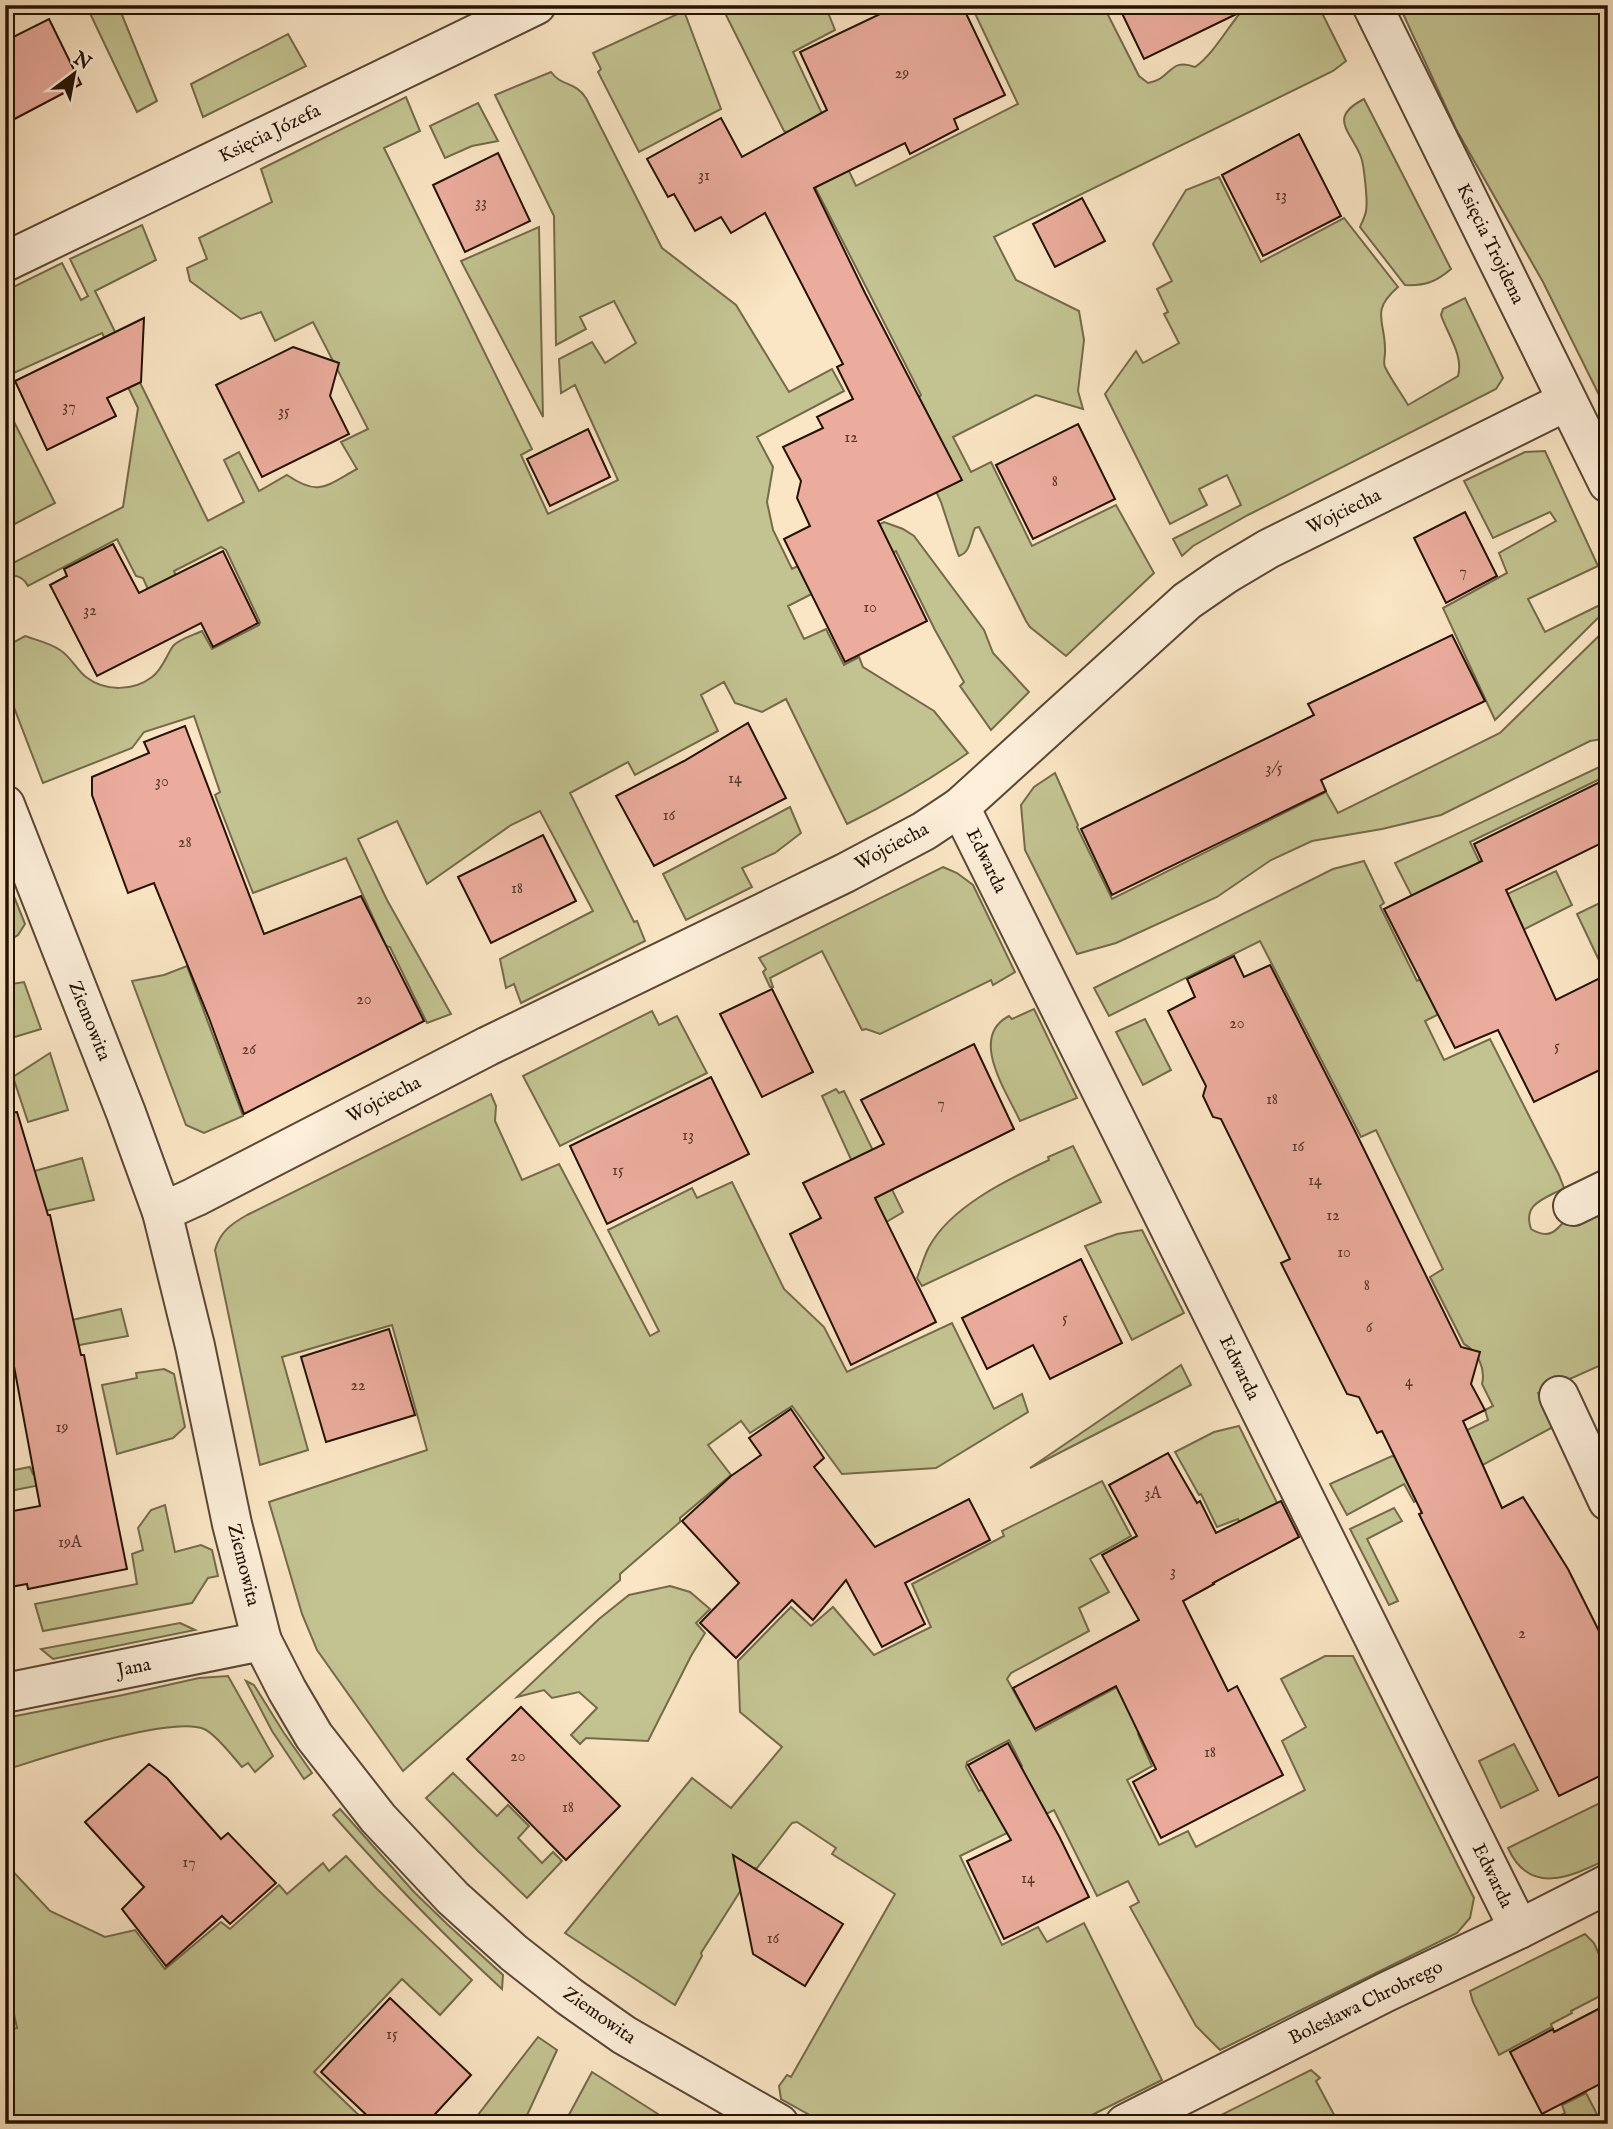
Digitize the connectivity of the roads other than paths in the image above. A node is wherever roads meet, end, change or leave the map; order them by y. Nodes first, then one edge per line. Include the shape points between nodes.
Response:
1 (536, 5) edge
2 (1372, 5) edge
3 (5, 262) edge
4 (1567, 401) junction
5 (1608, 483) edge
6 (5, 806) edge
7 (960, 807) junction
8 (1608, 1189) edge
9 (1573, 1206) dead end
10 (162, 1212) junction
11 (1559, 1396) dead end
12 (1608, 1501) edge
13 (262, 1641) junction
14 (5, 1693) edge
15 (1608, 1884) edge
16 (1519, 1929) junction
17 (779, 2124) edge
18 (1125, 2124) edge

1 - 3 street, Księcia Józefa
2 - 4 street, Księcia Trojdena
4 - 5 street, Księcia Trojdena
4 - 7 street, Wojciecha via 1226,574 1187,601
6 - 10 street, Ziemowita
7 - 10 street, Wojciecha via 845,873 496,1042
7 - 16 street, Edwarda
8 - 9 street
10 - 13 street, Ziemowita
11 - 12 street
13 - 14 street, Jana
13 - 17 street, Ziemowita via 314,1736 378,1818 453,1898 514,1953 624,2035
15 - 16 street, Bolesława Chrobrego
16 - 18 street, Bolesława Chrobrego

